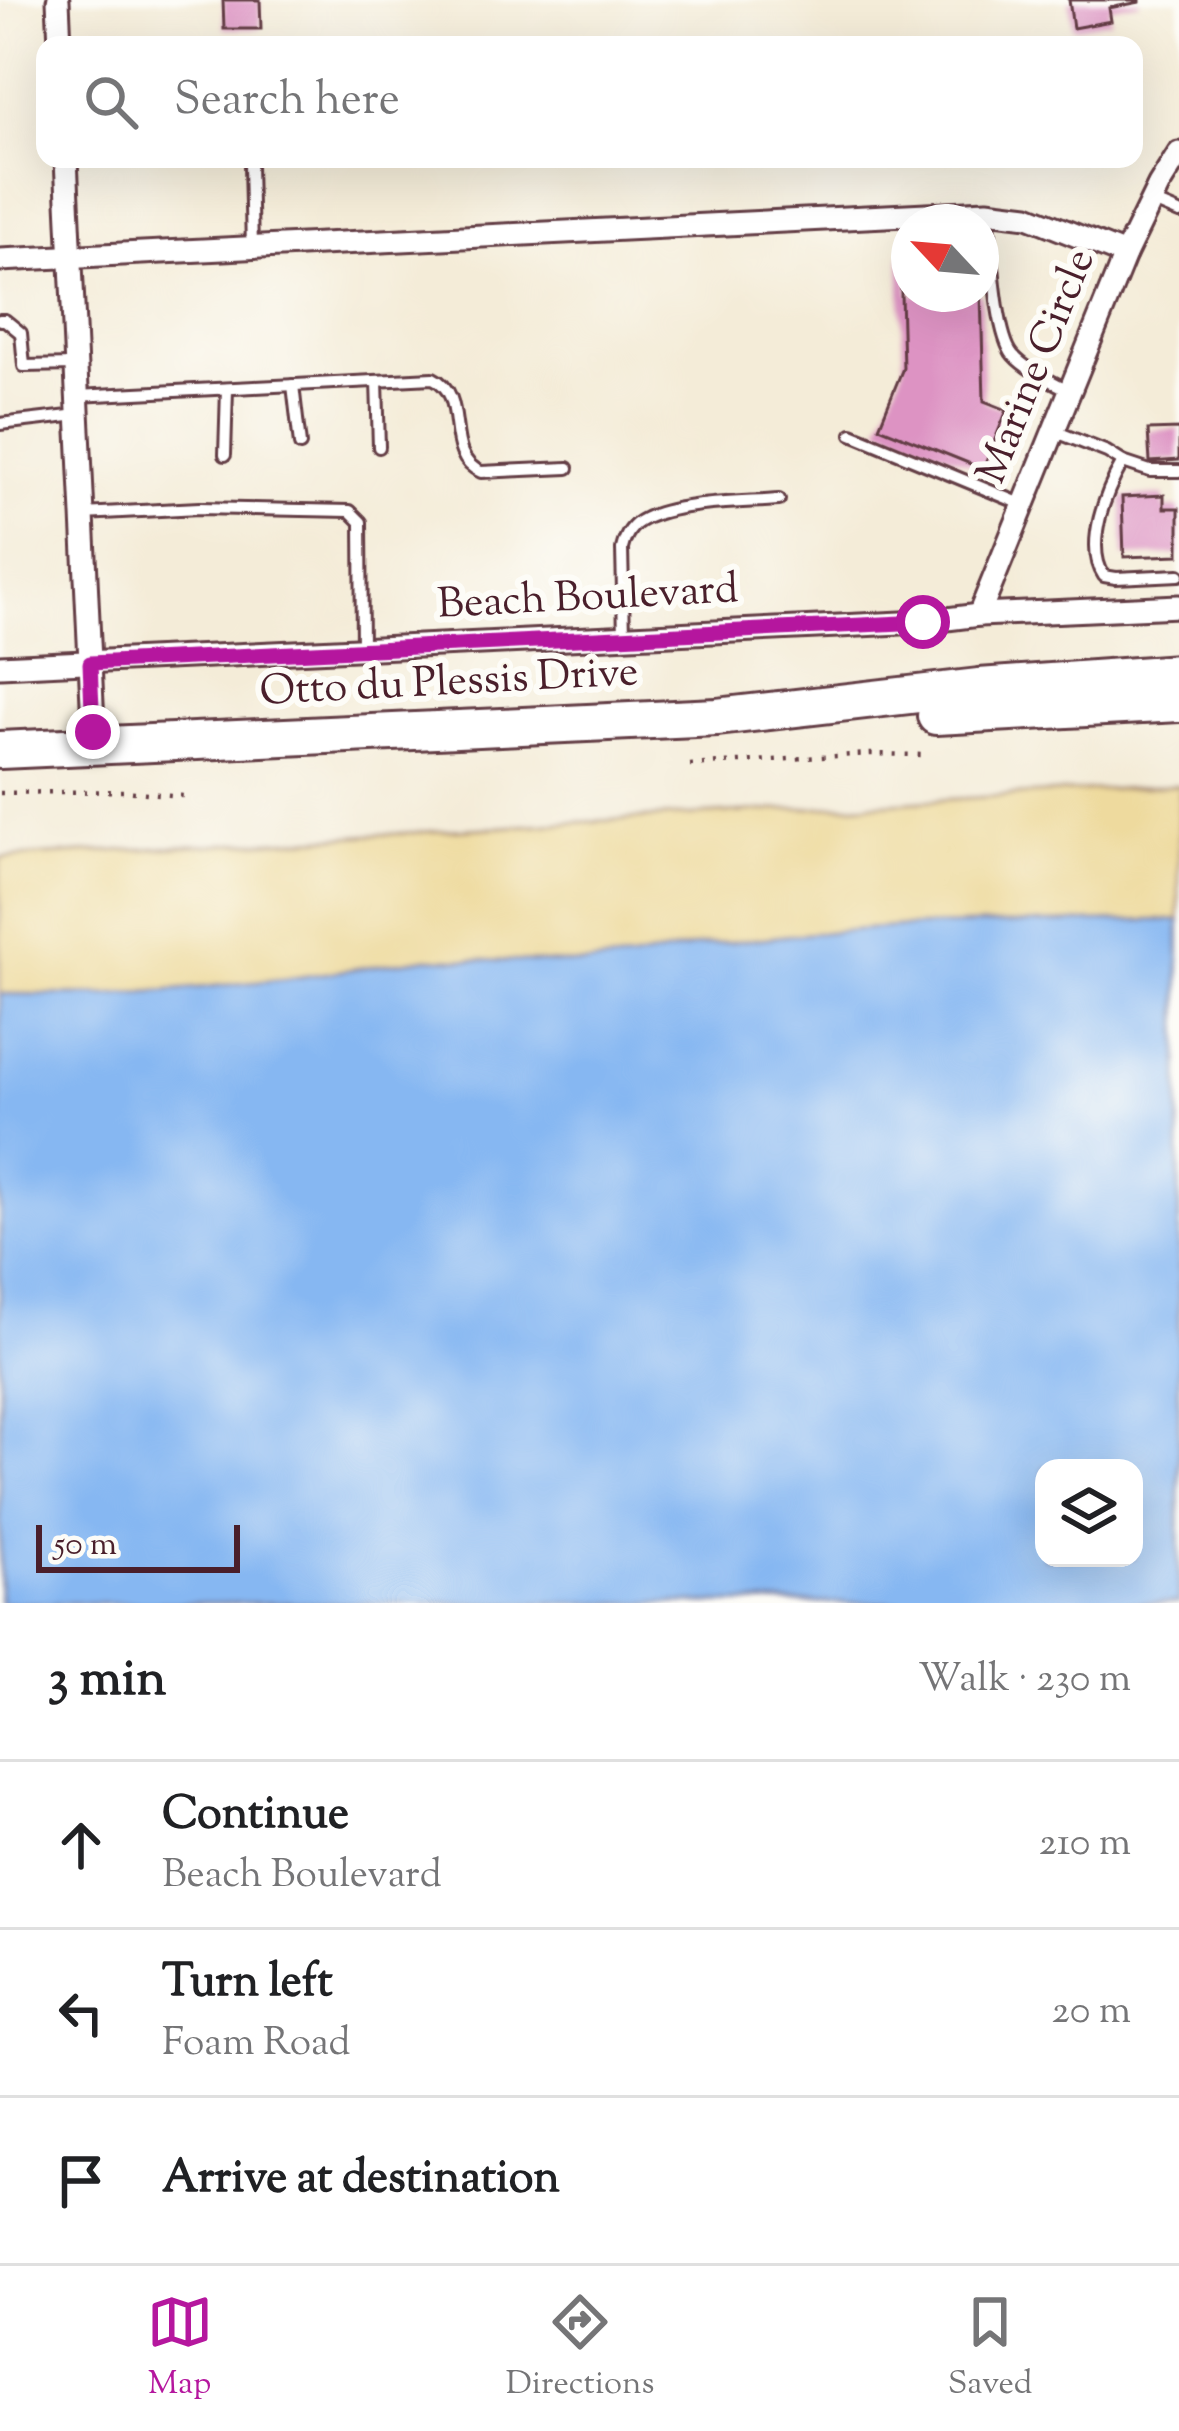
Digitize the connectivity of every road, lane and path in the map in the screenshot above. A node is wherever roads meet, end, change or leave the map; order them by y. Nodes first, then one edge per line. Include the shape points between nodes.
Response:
1 (58, 0) edge
2 (60, 36) edge
3 (1179, 153) edge
4 (66, 168) edge
5 (250, 168) edge
6 (1150, 201) junction
7 (999, 213) edge
8 (1179, 213) edge
9 (891, 216) edge
10 (252, 248) junction
11 (1124, 255) junction
12 (71, 256) junction
13 (0, 260) edge
14 (999, 304) edge
15 (0, 320) edge
16 (75, 365) junction
17 (376, 381) junction
18 (293, 385) junction
19 (227, 388) junction
20 (1070, 391) junction
21 (78, 406) junction
22 (0, 424) edge
23 (1054, 431) junction
24 (852, 434) dead end
25 (300, 445) dead end
26 (379, 447) dead end
27 (225, 455) dead end
28 (1123, 462) junction
29 (568, 468) dead end
30 (1179, 471) edge
31 (779, 500) dead end
32 (1024, 505) junction
33 (83, 514) junction
34 (1179, 575) edge
35 (1179, 606) edge
36 (980, 615) junction
37 (624, 636) junction
38 (362, 649) junction
39 (90, 663) junction
40 (0, 666) edge
41 (1179, 673) edge
42 (1179, 704) edge
43 (759, 714) junction
44 (94, 745) junction
45 (0, 750) edge
46 (926, 755) dead end
47 (690, 766) dead end
48 (0, 794) edge
49 (184, 796) dead end

1 - 2 street
3 - 6 street, Marine Circle
4 - 12 street
5 - 10 lane
6 - 8 lane
6 - 11 street, Marine Circle
7 - 11 street
9 - 10 street
10 - 12 street
11 - 20 street, Marine Circle
12 - 13 street
12 - 16 street
14 - 20 lane via 1009,349
15 - 16 lane via 21,333 24,366
16 - 21 street
17 - 18 lane
17 - 26 lane
17 - 29 lane via 445,384 461,455 476,471
18 - 19 lane
18 - 25 lane
19 - 21 lane
19 - 27 lane
20 - 23 street, Marine Circle
21 - 22 lane
21 - 33 street
23 - 28 lane
23 - 32 street, Marine Circle
24 - 32 lane
28 - 30 lane
28 - 34 lane via 1100,512 1096,565 1117,578
31 - 37 lane via 675,509 634,525 622,549
32 - 36 street, Marine Circle
33 - 38 lane via 350,511 361,522
33 - 39 street
35 - 36 street, Beach Boulevard
36 - 37 street, Beach Boulevard
37 - 38 street, Beach Boulevard
38 - 39 street, Beach Boulevard
39 - 40 street, Beach Boulevard
39 - 44 street
41 - 43 main road, Otto du Plessis Drive
42 - 43 main road, Otto du Plessis Drive via 906,719
43 - 44 main road, Otto du Plessis Drive
44 - 45 main road, Otto du Plessis Drive
46 - 47 path
48 - 49 path

